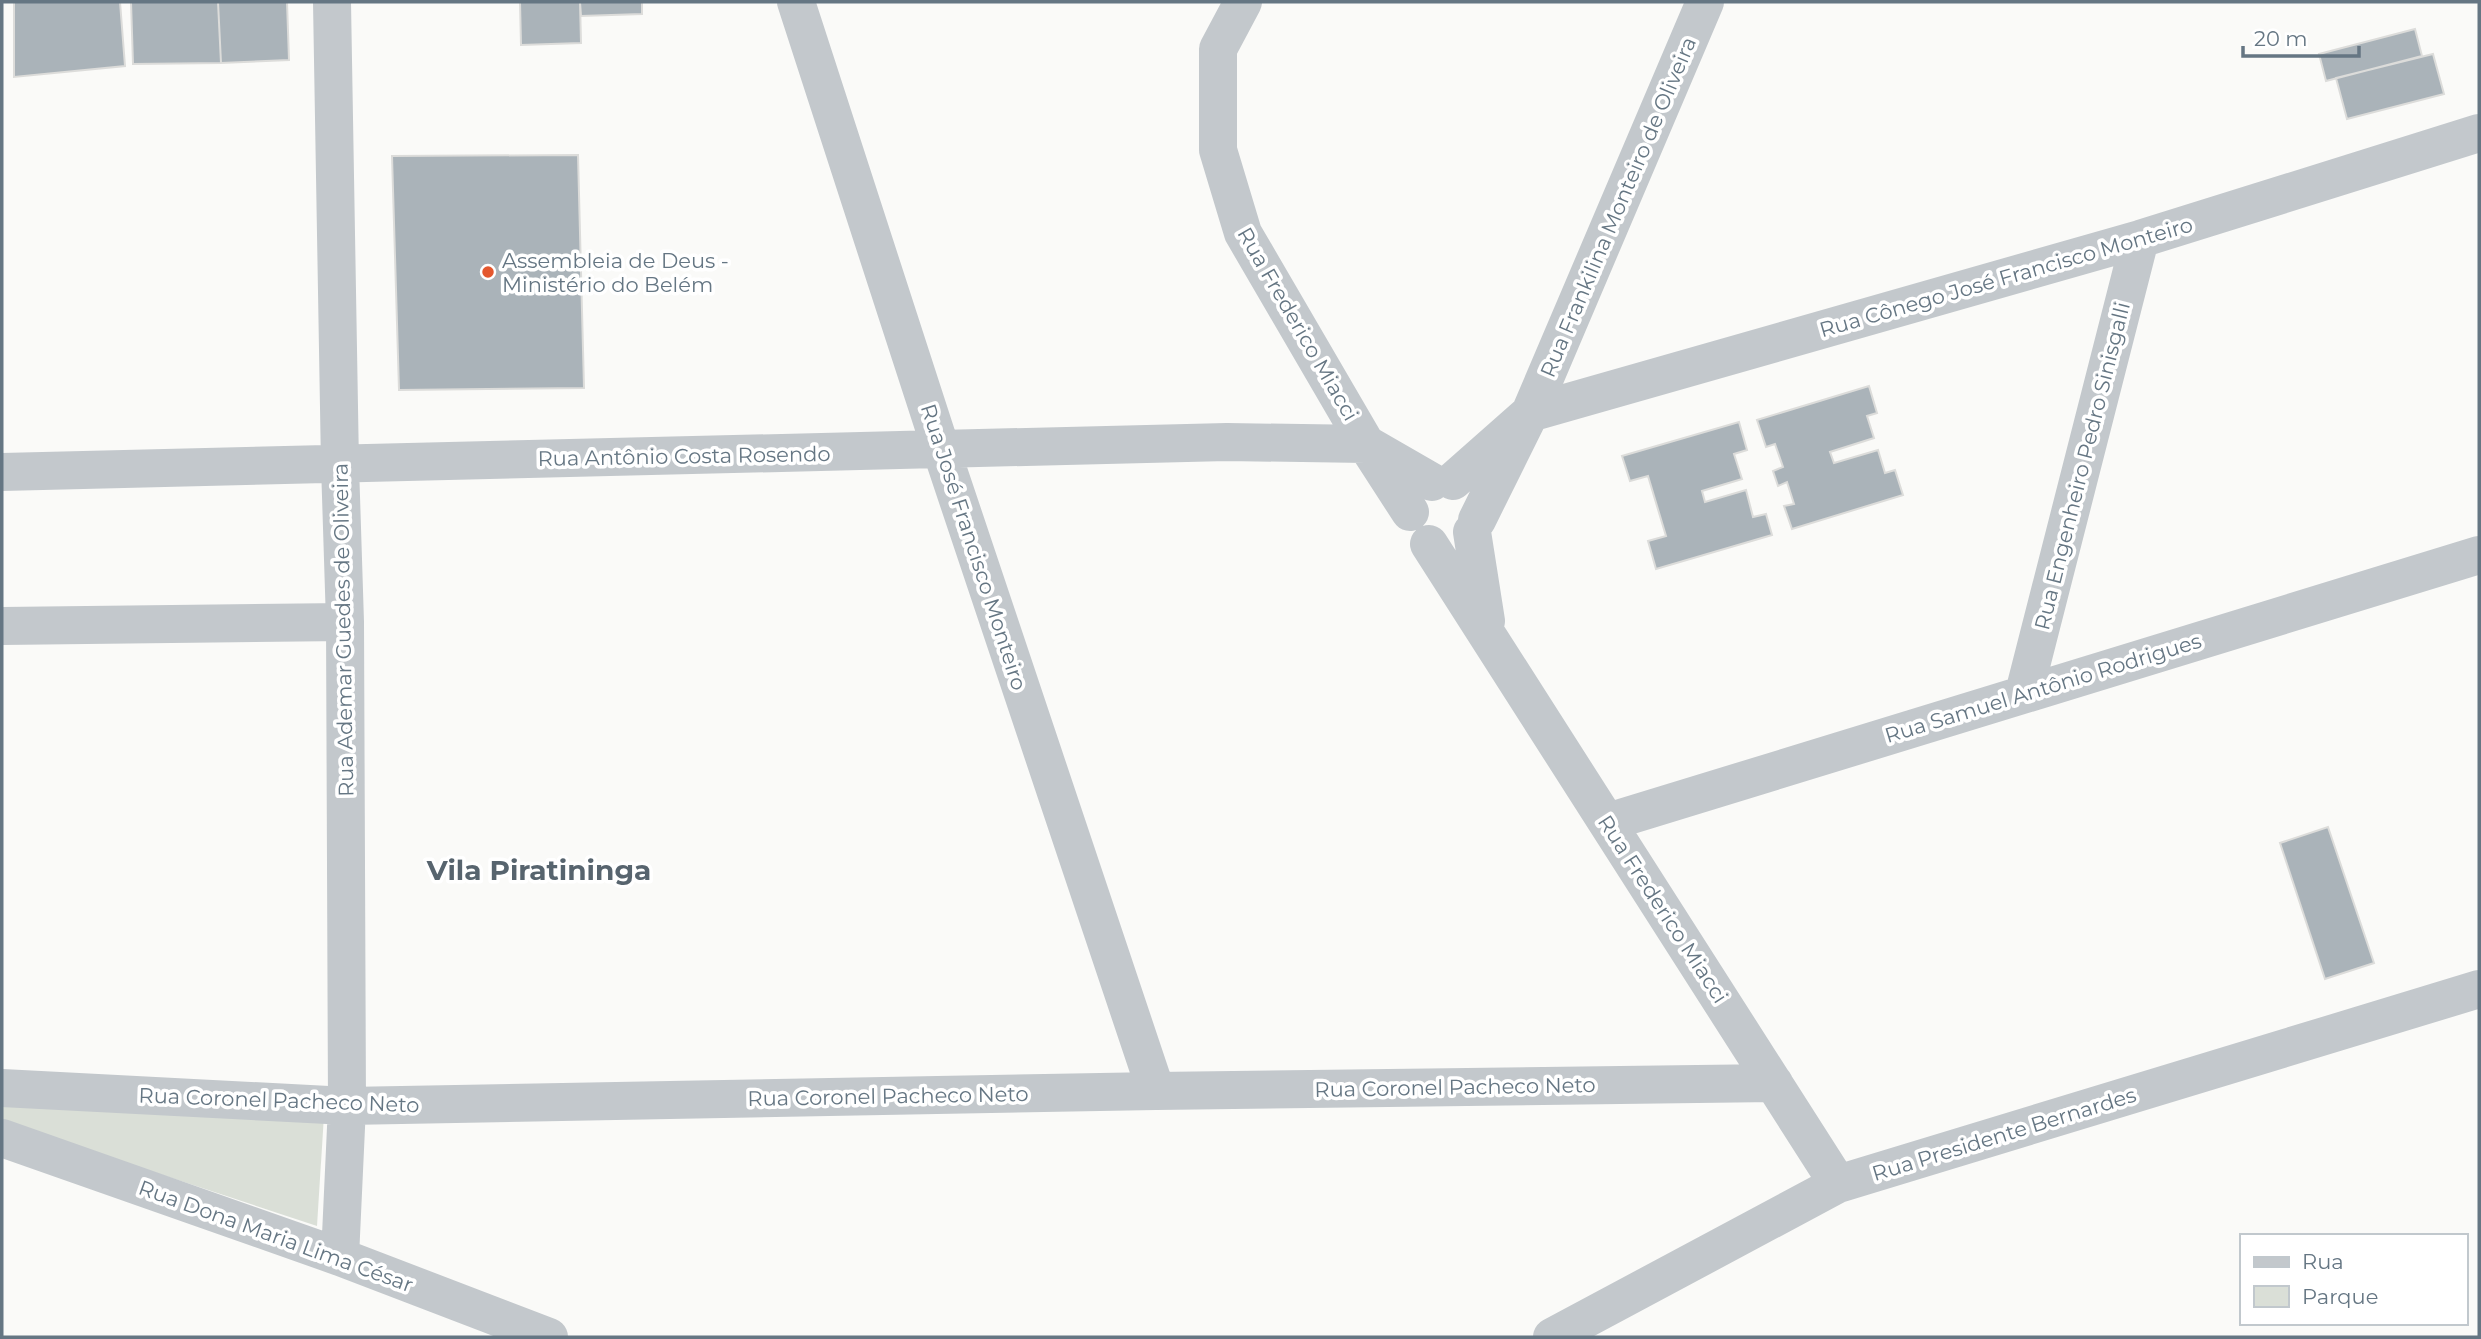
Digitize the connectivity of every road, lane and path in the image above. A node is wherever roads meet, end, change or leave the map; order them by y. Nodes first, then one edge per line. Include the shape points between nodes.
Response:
1 (332, 2) edge
2 (796, 2) edge
3 (1243, 2) edge
4 (1705, 2) edge
5 (2478, 130) edge
6 (2140, 239) junction
7 (1531, 413) junction
8 (1366, 444) junction
9 (941, 449) junction
10 (340, 465) junction
11 (2, 472) edge
12 (1442, 481) junction
13 (1475, 526) junction
14 (1419, 528) junction
15 (2479, 555) edge
16 (345, 622) junction
17 (2, 626) edge
18 (1488, 634) junction
19 (2024, 693) junction
20 (1608, 822) junction
21 (2479, 989) edge
22 (1774, 1083) junction
23 (2, 1088) edge
24 (1156, 1091) junction
25 (346, 1106) junction
26 (2, 1138) edge
27 (1838, 1184) junction
28 (340, 1257) junction
29 (549, 1337) edge
30 (1552, 1337) edge

1 - 10 street, Rua Ademar Guedes de Oliveira
2 - 9 street, Rua José Francisco Monteiro
3 - 8 street, Rua Frederico Miacci via 1218,49 1218,150 1243,233
4 - 7 street, Rua Frankilina Monteiro de Oliveira
5 - 6 street, Rua Cônego José Francisco Monteiro
6 - 7 street, Rua Cônego José Francisco Monteiro
6 - 19 street, Rua Engenheiro Pedro Sinisgalli
7 - 12 street, Rua Frankilina Monteiro de Oliveira
7 - 13 street, Rua Frankilina Monteiro de Oliveira
8 - 9 street, Rua Antônio Costa Rosendo
8 - 12 street, Rua Frederico Miacci
8 - 14 street, Rua Frederico Miacci
9 - 10 street, Rua Antônio Costa Rosendo
9 - 24 street, Rua José Francisco Monteiro
10 - 11 street, Rua Antônio Costa Rosendo
10 - 16 street, Rua Ademar Guedes de Oliveira
12 - 13 street via 1470,492 1478,510
12 - 14 street via 1416,494
13 - 14 street via 1466,540 1448,547
13 - 18 street, Rua Frederico Miacci
14 - 18 street, Rua Frederico Miacci
15 - 19 street, Rua Samuel Antônio Rodrigues
16 - 17 street
16 - 25 street, Rua Ademar Guedes de Oliveira
18 - 20 street, Rua Frederico Miacci
19 - 20 street, Rua Samuel Antônio Rodrigues
20 - 22 street, Rua Frederico Miacci
21 - 27 street, Rua Presidente Bernardes
22 - 24 street, Rua Coronel Pacheco Neto
22 - 27 street, Rua Frederico Miacci
23 - 25 street, Rua Coronel Pacheco Neto
24 - 25 street, Rua Coronel Pacheco Neto
25 - 28 street, Rua Ademar Guedes de Oliveira
26 - 28 street, Rua Dona Maria Lima César
27 - 30 street, Rua Presidente Bernardes
28 - 29 street, Rua Dona Maria Lima César

